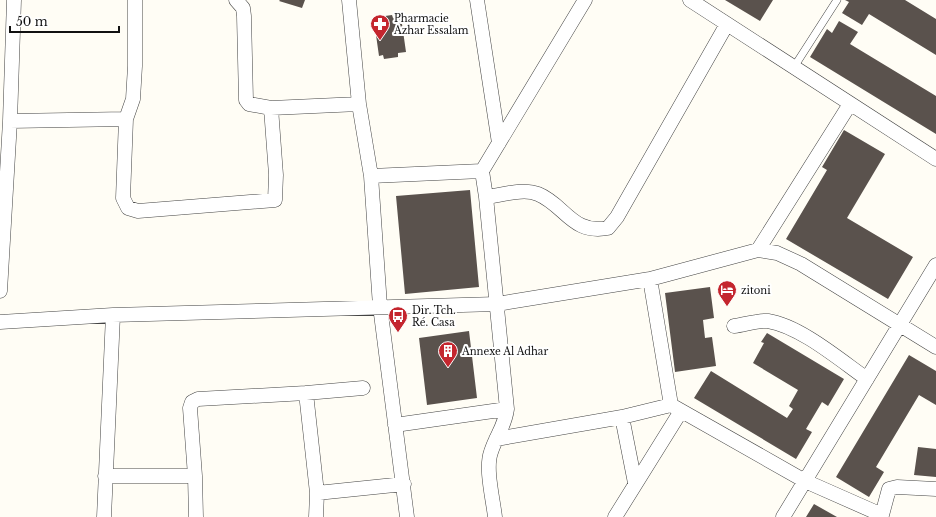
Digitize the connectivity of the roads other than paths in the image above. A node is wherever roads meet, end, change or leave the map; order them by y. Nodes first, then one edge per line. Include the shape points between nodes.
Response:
1 (14, 0) edge
2 (135, 0) edge
3 (236, 0) edge
4 (349, 0) edge
5 (477, 0) edge
6 (585, 0) edge
7 (690, 0) edge
8 (837, 0) edge
9 (727, 24) junction
10 (794, 67) junction
11 (359, 104) junction
12 (850, 104) junction
13 (271, 108) junction
14 (126, 119) junction
15 (10, 121) junction
16 (499, 143) junction
17 (936, 159) edge
18 (482, 171) junction
19 (371, 176) junction
20 (486, 197) junction
21 (758, 250) junction
22 (936, 265) edge
23 (650, 279) junction
24 (0, 291) edge
25 (497, 304) junction
26 (380, 306) junction
27 (114, 315) junction
28 (0, 322) edge
29 (734, 326) dead end
30 (900, 326) junction
31 (936, 347) edge
32 (867, 379) junction
33 (363, 388) dead end
34 (306, 393) junction
35 (676, 408) junction
36 (507, 409) junction
37 (622, 417) junction
38 (395, 425) junction
39 (496, 439) junction
40 (105, 476) junction
41 (196, 476) junction
42 (805, 481) junction
43 (635, 483) junction
44 (404, 484) junction
45 (936, 489) edge
46 (317, 493) junction
47 (882, 516) edge
48 (104, 517) edge
49 (196, 517) edge
50 (316, 517) edge
51 (407, 517) edge
52 (495, 517) edge
53 (615, 517) edge
54 (783, 517) edge

1 - 15 street
2 - 14 street via 133,99
3 - 13 street via 243,8 244,16 246,100 252,105
4 - 11 street
5 - 16 street
6 - 16 street
7 - 9 street
8 - 10 lane
9 - 10 street
9 - 20 street via 617,217 608,228 586,228 544,198 528,191
10 - 12 street
11 - 13 street
11 - 19 street
12 - 17 street
12 - 21 street
13 - 14 street via 277,196 271,202 138,211 128,208 123,198
14 - 15 street
15 - 24 street
16 - 18 street
18 - 19 street
18 - 20 street
19 - 26 street
20 - 25 street
21 - 23 street
21 - 30 street via 777,253 802,264
22 - 30 street
23 - 25 street
23 - 35 street
25 - 26 street
25 - 36 street
26 - 27 street
26 - 38 street
27 - 28 street
27 - 40 street
29 - 32 street via 767,321 782,325 799,332
30 - 31 street
30 - 32 street
32 - 42 street
33 - 34 street
34 - 41 street via 198,399 192,402 190,408
34 - 46 street
35 - 37 street
35 - 42 street
35 - 43 street
36 - 38 street
36 - 39 street via 506,422
37 - 39 street
37 - 43 street
38 - 44 street
39 - 52 street via 490,452 489,463
40 - 41 street
40 - 48 street
41 - 49 street
42 - 47 street
42 - 54 street
43 - 53 street
44 - 46 street
44 - 51 street
45 - 47 street via 889,489
46 - 50 street

